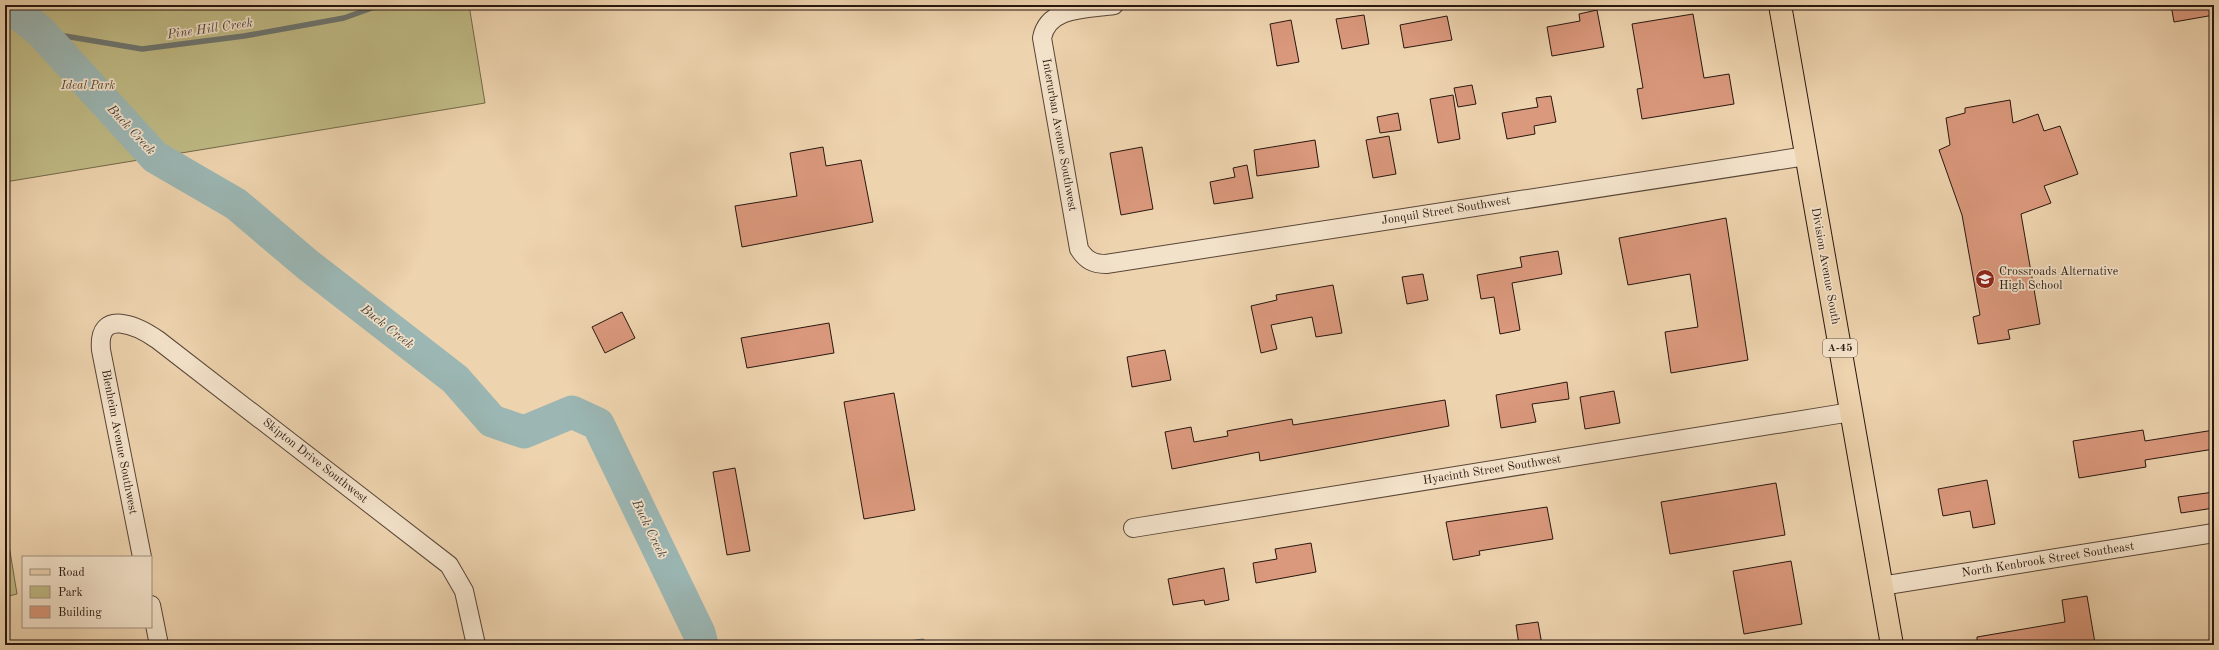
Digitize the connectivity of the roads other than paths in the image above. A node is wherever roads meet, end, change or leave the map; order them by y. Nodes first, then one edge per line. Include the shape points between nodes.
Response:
1 (1114, 5) edge
2 (1780, 5) edge
3 (1806, 156) junction
4 (1088, 260) joint
5 (106, 327) joint
6 (1851, 412) junction
7 (1133, 528) dead end
8 (2214, 533) edge
9 (142, 556) edge
10 (1881, 586) junction
11 (152, 610) edge
12 (159, 645) edge
13 (476, 645) edge
14 (1892, 645) edge

1 - 4 street, Interurban Avenue Southwest via 1060,14 1046,25 1043,45 1079,249
2 - 3 main road, Division Avenue South / A-45
3 - 4 street, Jonquil Street Southwest via 1106,264 1095,264
3 - 6 main road, Division Avenue South / A-45
5 - 9 street, Blenheim Avenue Southwest via 100,338 101,350
5 - 13 street, Skipton Drive Southwest via 123,324 142,329 154,337 449,565 464,591
6 - 7 street, Hyacinth Street Southwest
6 - 10 main road, Division Avenue South / A-45
8 - 10 street, North Kenbrook Street Southeast
10 - 14 main road, Division Avenue South / A-45
11 - 12 street

